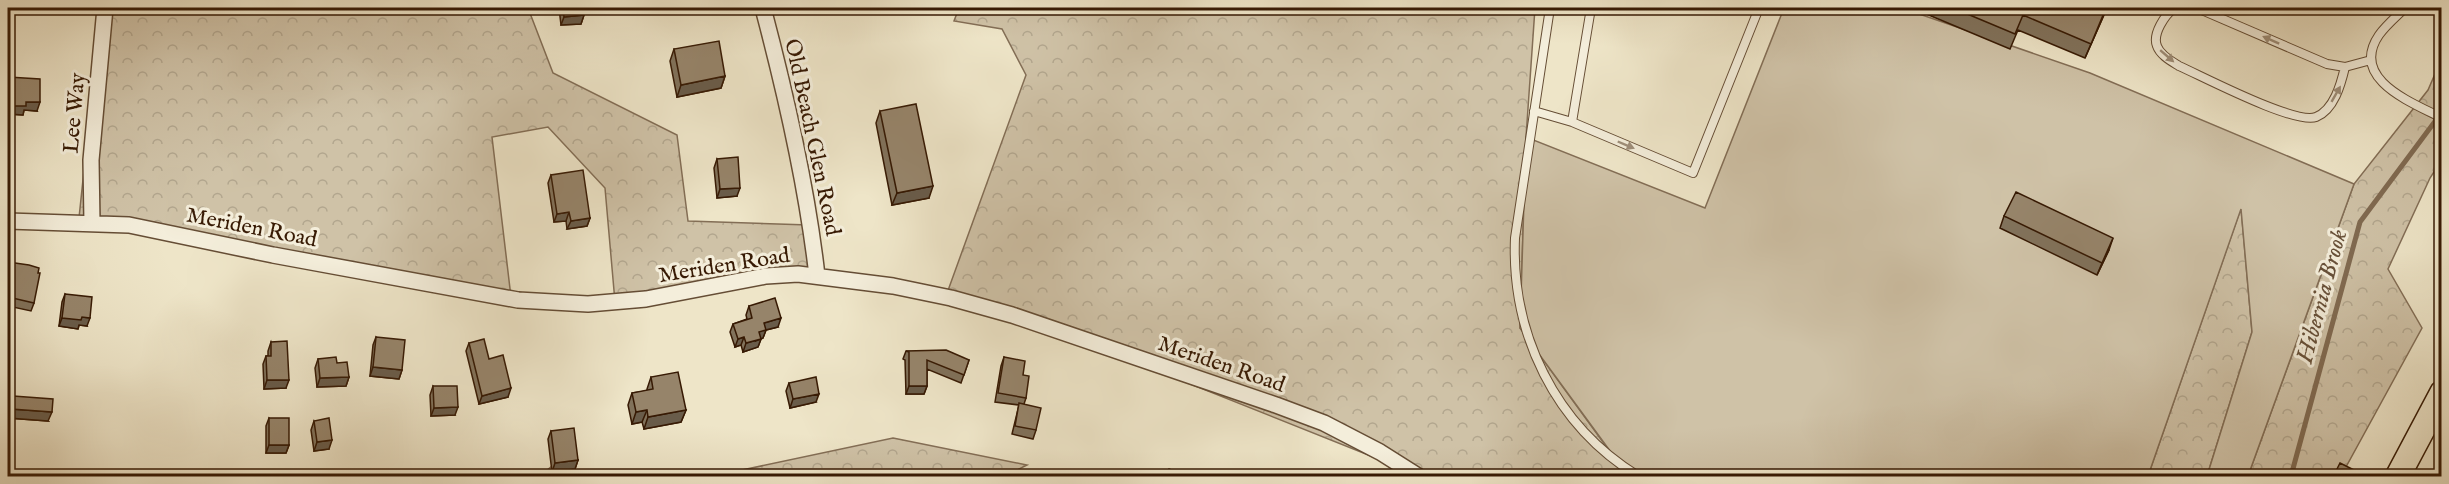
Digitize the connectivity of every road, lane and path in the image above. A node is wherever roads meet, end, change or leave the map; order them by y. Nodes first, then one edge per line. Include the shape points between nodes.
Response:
1 (105, 8) edge
2 (763, 8) edge
3 (1550, 8) edge
4 (1591, 8) edge
5 (1759, 8) edge
6 (2174, 8) edge
7 (2197, 8) edge
8 (2405, 8) edge
9 (2371, 60) junction
10 (2345, 67) junction
11 (1534, 111) junction
12 (2442, 118) edge
13 (1572, 122) junction
14 (8, 221) edge
15 (92, 223) junction
16 (818, 276) junction
17 (2442, 393) edge
18 (1418, 477) edge
19 (1638, 477) edge
20 (2398, 477) edge

1 - 15 street, Lee Way via 91,160
2 - 16 street, Old Beach Glen Road via 778,63
3 - 11 lane
4 - 13 lane
13 -> 5 lane via 1693,173
6 -> 10 lane via 2156,38 2165,57 2275,109 2308,119 2318,117 2337,93
10 -> 7 lane via 2327,64
8 - 9 lane via 2379,35
9 - 10 lane
9 - 12 lane via 2373,71 2396,94
11 - 13 lane
11 - 19 lane via 1515,238 1514,263 1523,322 1541,372 1564,409 1600,449
14 - 15 street, Meriden Road
15 - 16 street, Meriden Road via 129,225 518,300 588,304 646,299 765,276
16 - 18 street, Meriden Road via 951,298 1066,332 1324,423
17 - 20 main road

